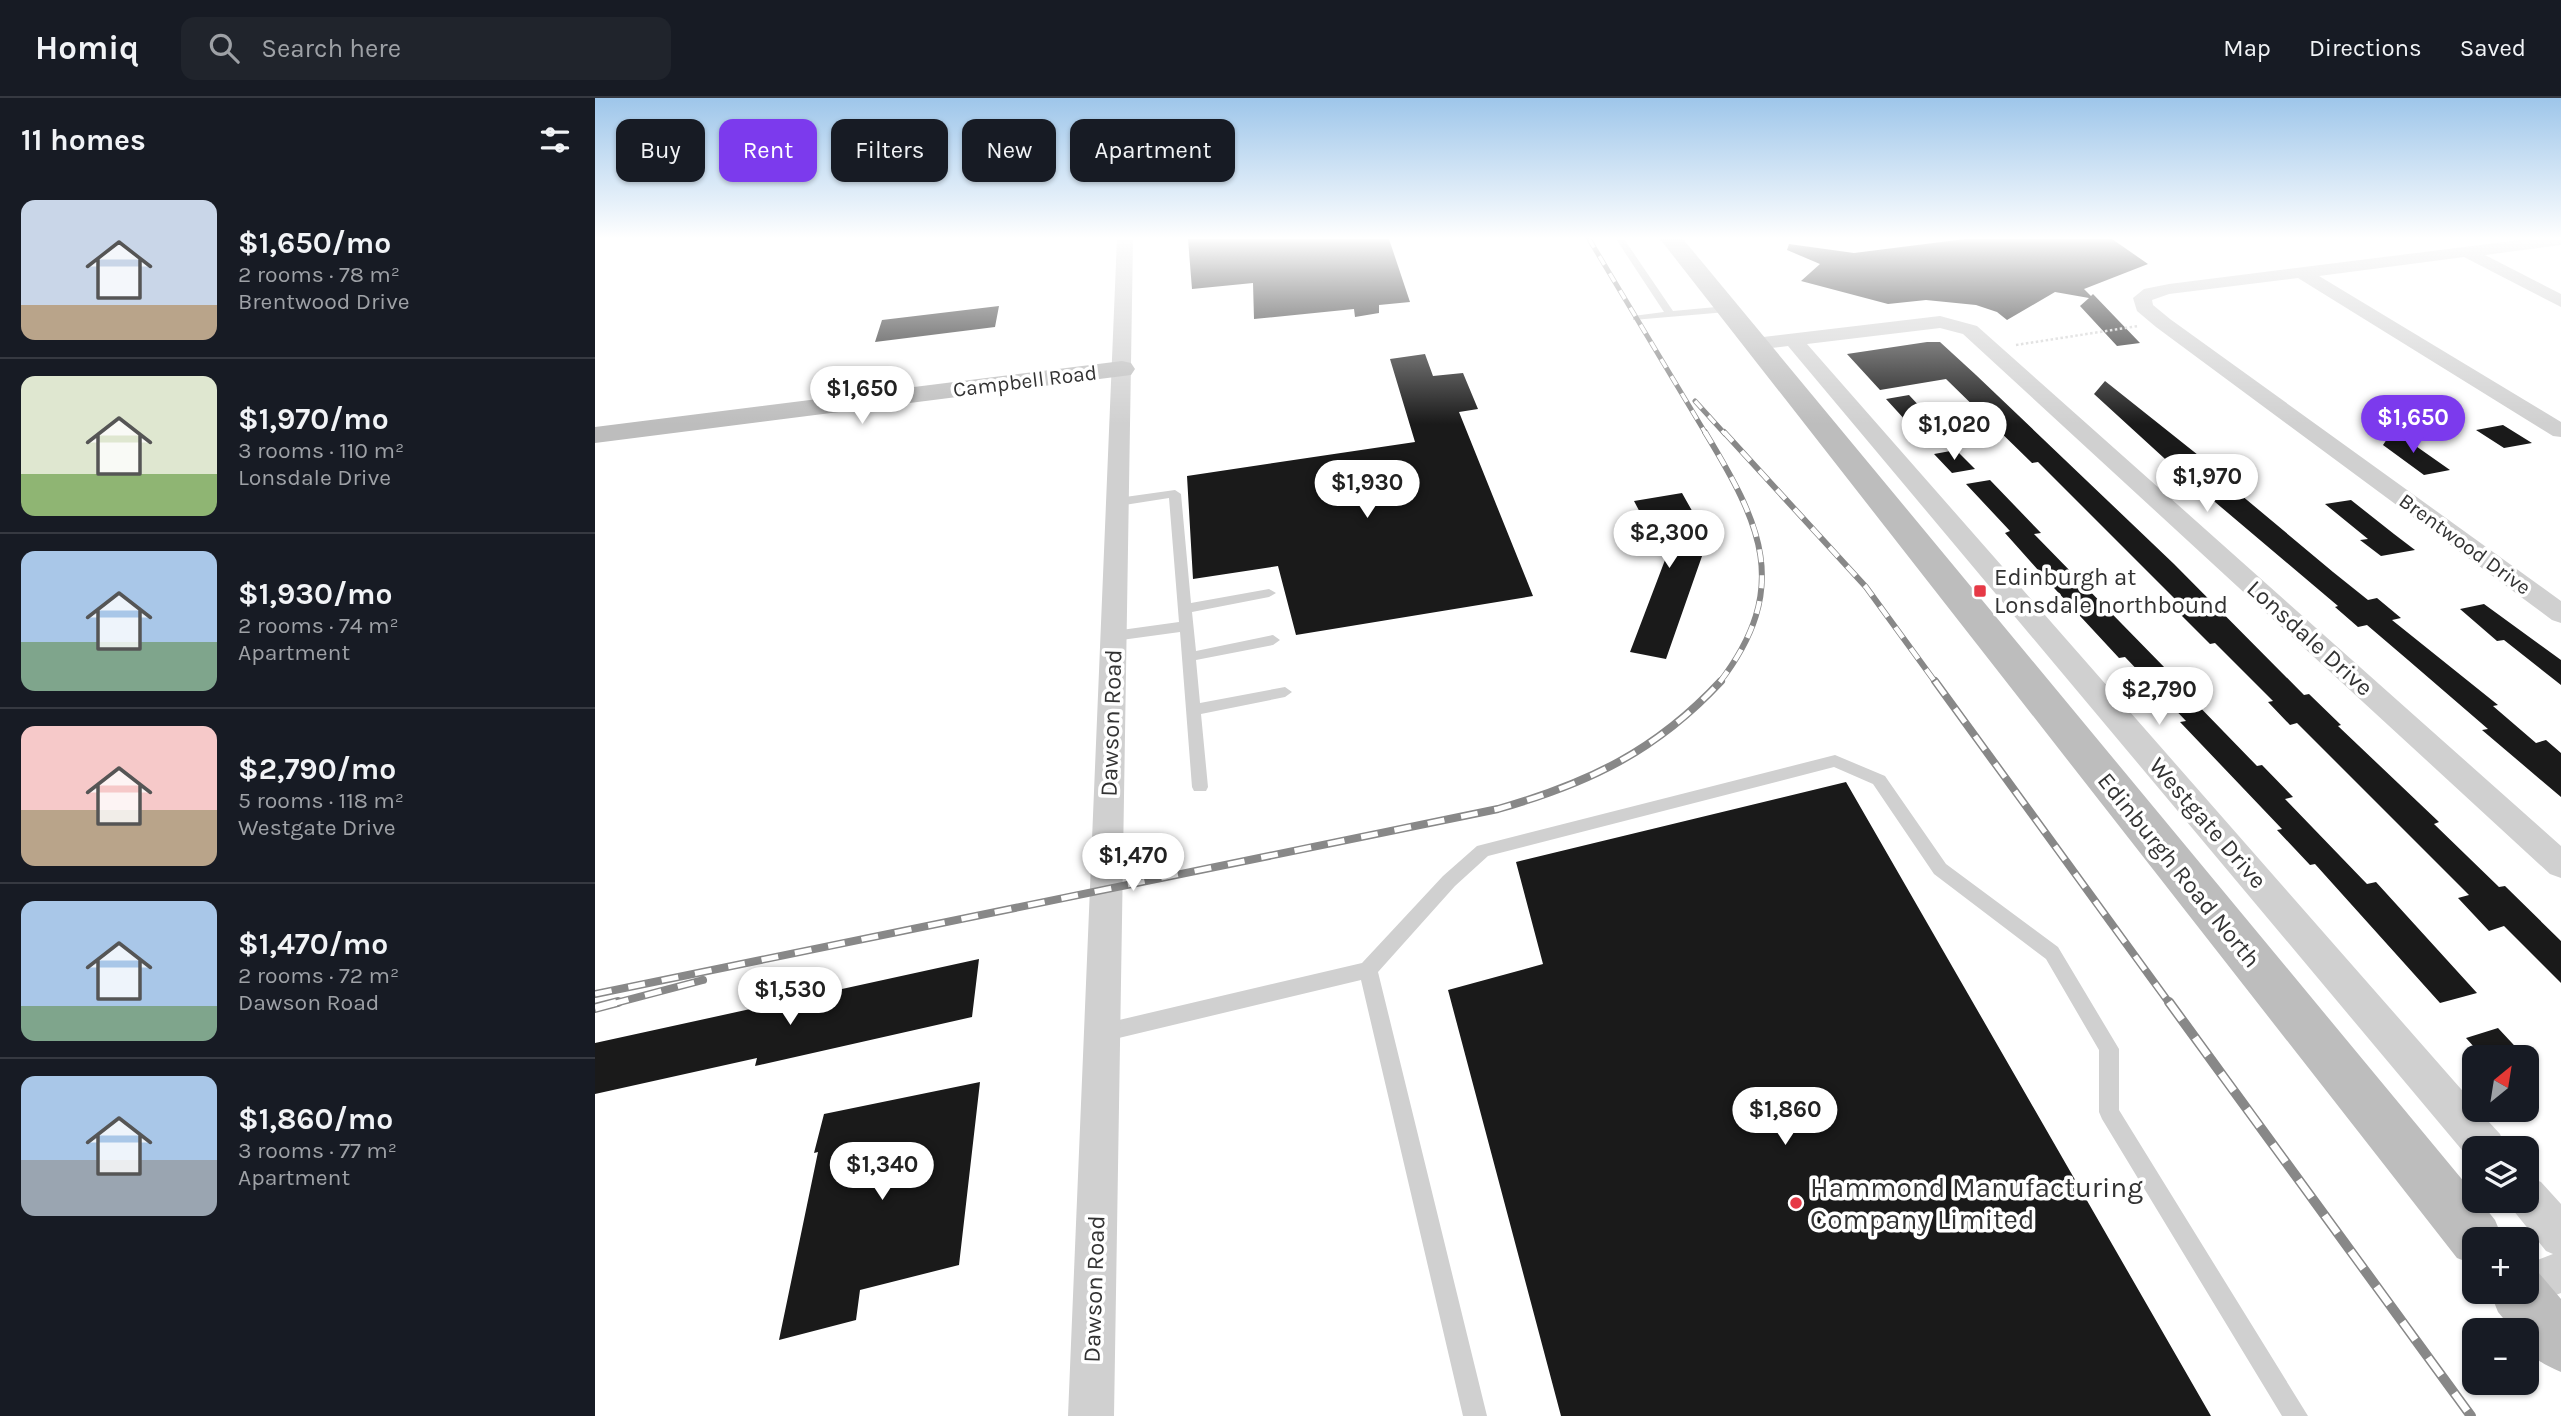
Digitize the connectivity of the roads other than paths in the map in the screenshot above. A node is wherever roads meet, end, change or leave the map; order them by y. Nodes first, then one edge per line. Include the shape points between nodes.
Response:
1 (1123, 301) edge
2 (1661, 301) edge
3 (1720, 301) edge
4 (2143, 301) edge
5 (2347, 301) edge
6 (1727, 309) junction
7 (1670, 314) junction
8 (1637, 318) dead end
9 (1793, 339) junction
10 (1755, 344) junction
11 (1122, 360) junction
12 (595, 415) edge
13 (2561, 431) edge
14 (595, 435) edge
15 (1118, 502) junction
16 (1269, 593) dead end
17 (1184, 609) junction
18 (2561, 614) edge
19 (1186, 626) junction
20 (1114, 636) junction
21 (1273, 640) dead end
22 (1188, 657) junction
23 (1285, 692) dead end
24 (1193, 710) junction
25 (1200, 787) dead end
26 (2561, 865) edge
27 (1368, 970) junction
28 (1102, 1033) junction
29 (2476, 1136) edge
30 (2539, 1210) edge
31 (2466, 1227) edge
32 (2561, 1236) edge
33 (2561, 1272) edge
34 (2539, 1280) edge
35 (2528, 1304) edge
36 (2561, 1343) edge
37 (1091, 1416) edge
38 (1475, 1416) edge
39 (2296, 1416) edge

1 - 11 street, Dawson Road
2 - 7 lane
3 - 6 main road, Edinburgh Road North
4 - 18 street, Brentwood Drive via 2163,323
5 - 13 street
6 - 7 lane
6 - 10 main road, Edinburgh Road North
7 - 8 lane
9 - 10 street, Lonsdale Drive
9 - 26 street, Lonsdale Drive via 1940,322 1970,330
9 - 29 street, Westgate Drive
10 - 31 main road, Edinburgh Road North
11 - 12 main road, Campbell Road
11 - 14 main road, Campbell Road
11 - 15 street, Dawson Road
15 - 17 lane via 1175,494
15 - 20 street, Dawson Road
16 - 17 lane
17 - 19 lane
19 - 20 lane
19 - 22 lane
20 - 28 street, Dawson Road
21 - 22 lane
22 - 24 lane
23 - 24 lane
24 - 25 lane
27 - 28 lane
27 - 38 lane
27 - 39 lane via 1449,881 1483,851 1835,761 1879,780 1940,869 2052,953 2109,1049 2109,1112
28 - 37 street, Dawson Road
30 - 32 street
33 - 34 street
35 - 36 main road

